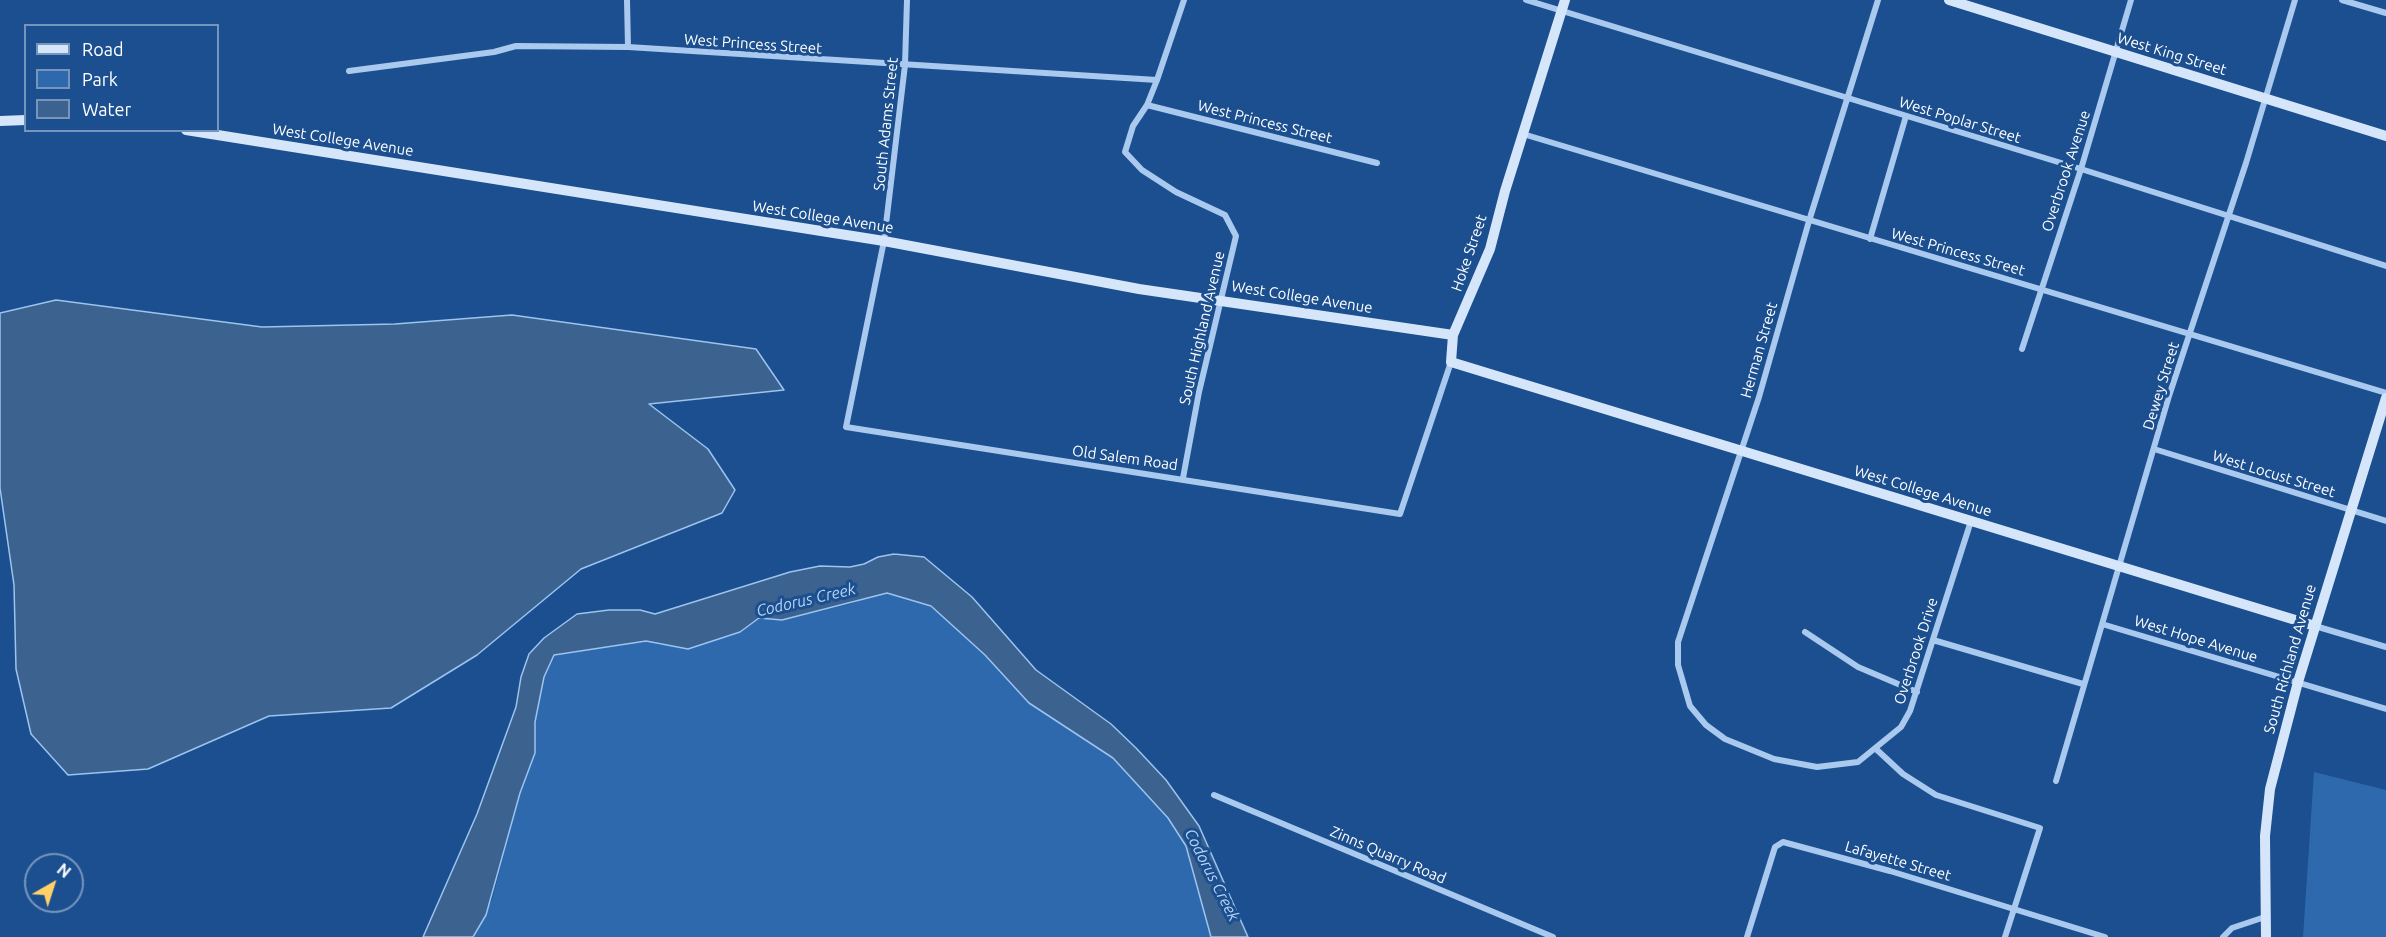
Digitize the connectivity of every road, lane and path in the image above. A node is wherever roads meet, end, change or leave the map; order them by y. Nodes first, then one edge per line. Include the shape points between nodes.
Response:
1 (627, 0) edge
2 (907, 0) edge
3 (1184, 0) edge
4 (1526, 0) edge
5 (1878, 0) edge
6 (1949, 0) edge
7 (2131, 0) edge
8 (2295, 0) edge
9 (2342, 0) edge
10 (1564, 5) edge
11 (2386, 13) edge
12 (628, 47) junction
13 (2115, 52) junction
14 (905, 65) junction
15 (349, 71) dead end
16 (1157, 80) junction
17 (1849, 99) junction
18 (2266, 99) junction
19 (1147, 105) junction
20 (1906, 116) junction
21 (24, 120) edge
22 (0, 121) edge
23 (199, 132) edge
24 (1523, 134) junction
25 (2386, 136) edge
26 (1377, 163) dead end
27 (2081, 169) junction
28 (2229, 216) junction
29 (1809, 221) junction
30 (1870, 239) junction
31 (884, 241) junction
32 (2386, 266) edge
33 (2041, 289) junction
34 (1219, 299) junction
35 (2190, 333) junction
36 (1453, 335) junction
37 (2022, 350) dead end
38 (1451, 362) junction
39 (2386, 395) edge
40 (846, 427) joint
41 (2154, 449) junction
42 (1740, 452) junction
43 (1183, 478) junction
44 (2350, 510) junction
45 (1400, 514) joint
46 (1971, 521) junction
47 (2386, 521) edge
48 (2118, 565) junction
49 (2102, 624) junction
50 (2315, 626) junction
51 (1805, 632) dead end
52 (1933, 640) junction
53 (2386, 647) edge
54 (2298, 682) junction
55 (2083, 684) junction
56 (1917, 692) junction
57 (1690, 706) joint
58 (2386, 709) edge
59 (1876, 749) junction
60 (2056, 781) dead end
61 (1214, 795) dead end
62 (2014, 909) junction
63 (2265, 917) junction
64 (1553, 937) edge
65 (1747, 937) edge
66 (2005, 937) edge
67 (2105, 937) edge
68 (2223, 937) edge
69 (2266, 937) edge

1 - 12 street
2 - 14 street, South Adams Street
3 - 16 street, South Highland Avenue
4 - 10 street, West Poplar Street
5 - 17 street, Herman Street
6 - 13 street, West King Street
7 - 13 street, Overbrook Avenue
8 - 18 street, Dewey Street
9 - 11 street
10 - 17 street, West Poplar Street
10 - 24 street, Hoke Street
12 - 14 street, West Princess Street
12 - 15 street, West Princess Street via 516,46
13 - 18 street, West King Street
13 - 27 street, Overbrook Avenue
14 - 16 street, West Princess Street
14 - 31 street, South Adams Street
16 - 19 street, South Highland Avenue
17 - 20 street, West Poplar Street
17 - 29 street, Herman Street
18 - 25 street, West King Street
18 - 28 street, Dewey Street
19 - 26 street, West Princess Street
19 - 34 street, South Highland Avenue via 1133,126 1125,153 1142,170 1176,192 1225,215 1236,236
20 - 27 street, West Poplar Street
20 - 30 street
21 - 22 street
23 - 31 street, West College Avenue
24 - 29 street, West Princess Street
24 - 36 street, Hoke Street via 1490,249
27 - 28 street, West Poplar Street
27 - 33 street, Overbrook Avenue
28 - 32 street, West Poplar Street
28 - 35 street, Dewey Street
29 - 30 street, West Princess Street
29 - 42 street, Herman Street
30 - 33 street, West Princess Street
31 - 34 street, West College Avenue via 1139,289
31 - 40 street, South Adams Street
33 - 35 street, West Princess Street
33 - 37 street, Overbrook Avenue
34 - 36 street, West College Avenue
34 - 43 street, South Highland Avenue
35 - 39 street, West Princess Street
35 - 41 street, Dewey Street
36 - 38 street, Hoke Street
38 - 42 street, West College Avenue
38 - 45 street, Hoke Street
39 - 44 street, South Richland Avenue
40 - 43 street, Old Salem Road
41 - 44 street, West Locust Street
41 - 48 street, Dewey Street
42 - 46 street, West College Avenue
42 - 57 street, Herman Street via 1678,642 1678,665
43 - 45 street, Old Salem Road
44 - 47 street, West Locust Street
44 - 50 street, South Richland Avenue
46 - 48 street, West College Avenue
46 - 52 street, Overbrook Drive
48 - 49 street, Dewey Street
48 - 50 street, West College Avenue
49 - 54 street, West Hope Avenue
49 - 55 street, Dewey Street
50 - 53 street, West College Avenue
50 - 54 street, South Richland Avenue
51 - 56 street via 1858,667
52 - 55 street
52 - 56 street, Overbrook Drive
54 - 58 street, West Hope Avenue
54 - 63 street, South Richland Avenue via 2270,789 2265,836
55 - 60 street, Dewey Street
56 - 59 street, Overbrook Drive via 1901,727
57 - 59 street, Overbrook Drive via 1725,739 1774,759 1817,767 1858,762
59 - 62 street via 1903,774 1936,795 2040,828
61 - 64 street, Zinns Quarry Road
62 - 65 street, Lafayette Street via 1784,842 1775,847
62 - 66 street
62 - 67 street, Lafayette Street
63 - 68 street via 2232,928
63 - 69 street, South Richland Avenue

